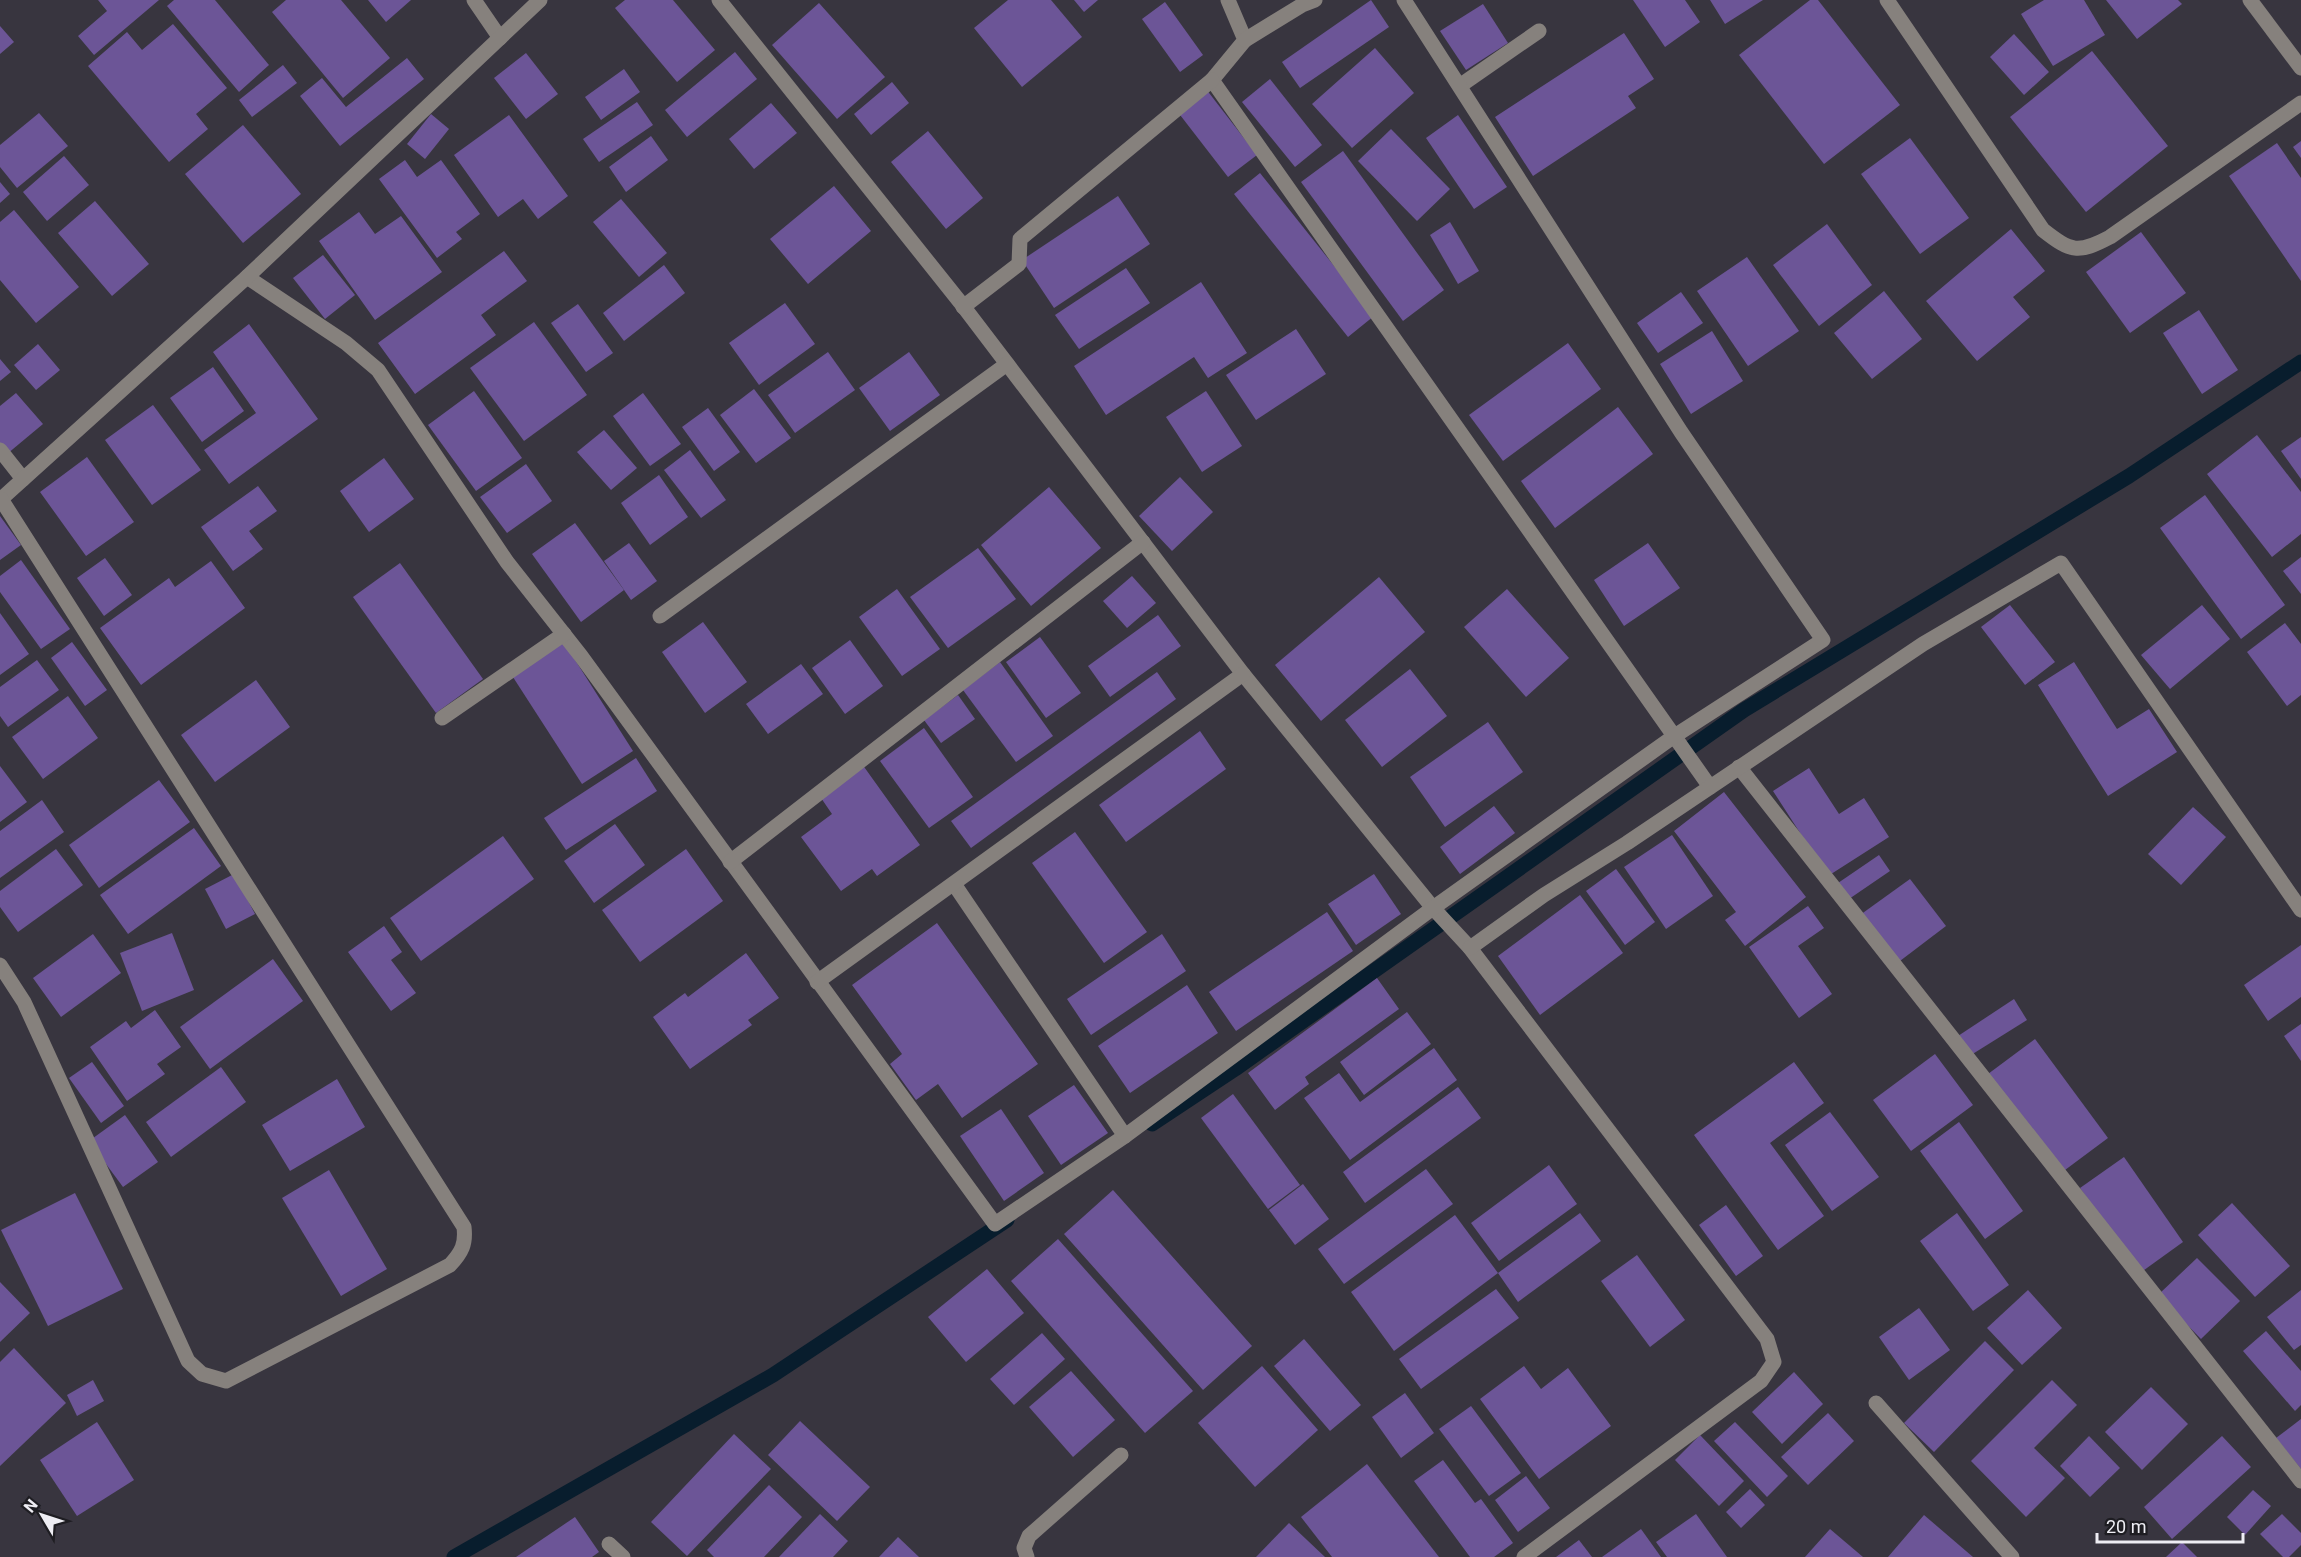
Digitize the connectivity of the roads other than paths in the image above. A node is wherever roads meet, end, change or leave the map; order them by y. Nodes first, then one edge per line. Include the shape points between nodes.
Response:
1 (474, 0) edge
2 (540, 0) edge
3 (719, 0) edge
4 (1228, 0) edge
5 (1314, 0) edge
6 (1404, 0) edge
7 (1887, 0) edge
8 (2250, 0) edge
9 (1539, 32) dead end
10 (500, 38) junction
11 (1245, 40) junction
12 (2301, 68) edge
13 (1212, 80) junction
14 (1461, 85) junction
15 (2301, 103) edge
16 (248, 277) junction
17 (963, 307) junction
18 (1007, 364) junction
19 (0, 450) edge
20 (23, 479) junction
21 (1, 499) edge
22 (1143, 542) junction
23 (660, 616) dead end
24 (564, 634) junction
25 (1243, 674) junction
26 (442, 718) dead end
27 (1675, 739) junction
28 (1739, 767) junction
29 (1707, 784) junction
30 (730, 862) junction
31 (954, 884) junction
32 (1434, 908) junction
33 (2301, 910) edge
34 (1466, 943) junction
35 (0, 964) edge
36 (818, 982) junction
37 (1125, 1136) junction
38 (1876, 1403) dead end
39 (1121, 1455) dead end
40 (2301, 1481) edge
41 (609, 1544) dead end
42 (623, 1557) edge
43 (1027, 1557) edge
44 (1524, 1557) edge
45 (2012, 1557) edge

1 - 10 street
2 - 10 street
3 - 17 street
4 - 11 street
5 - 11 street
6 - 14 street
7 - 15 street via 2043,230 2066,248 2088,249 2110,237
8 - 12 street
9 - 14 street
10 - 16 street
11 - 13 street
13 - 17 street via 1020,239 1019,264
13 - 27 street
14 - 27 street via 1681,432 1823,640
16 - 20 street
16 - 24 street via 346,343 378,370 507,562
17 - 18 street
18 - 22 street
18 - 23 street
19 - 20 street
20 - 21 street
21 - 35 street via 464,1227 462,1252 450,1265 226,1381 202,1374 188,1361 24,1002
22 - 25 street
22 - 30 street
24 - 26 street
24 - 30 street
25 - 31 street
25 - 32 street
27 - 29 street
27 - 32 street
28 - 29 street
28 - 33 street via 1923,644 2061,563
28 - 40 street
29 - 34 street
30 - 36 street
31 - 36 street
31 - 37 street
32 - 34 street
32 - 37 street
34 - 44 street via 1767,1339 1774,1362 1761,1381
36 - 37 street via 995,1224
38 - 45 street
39 - 43 street via 1029,1536 1024,1548
41 - 42 street

